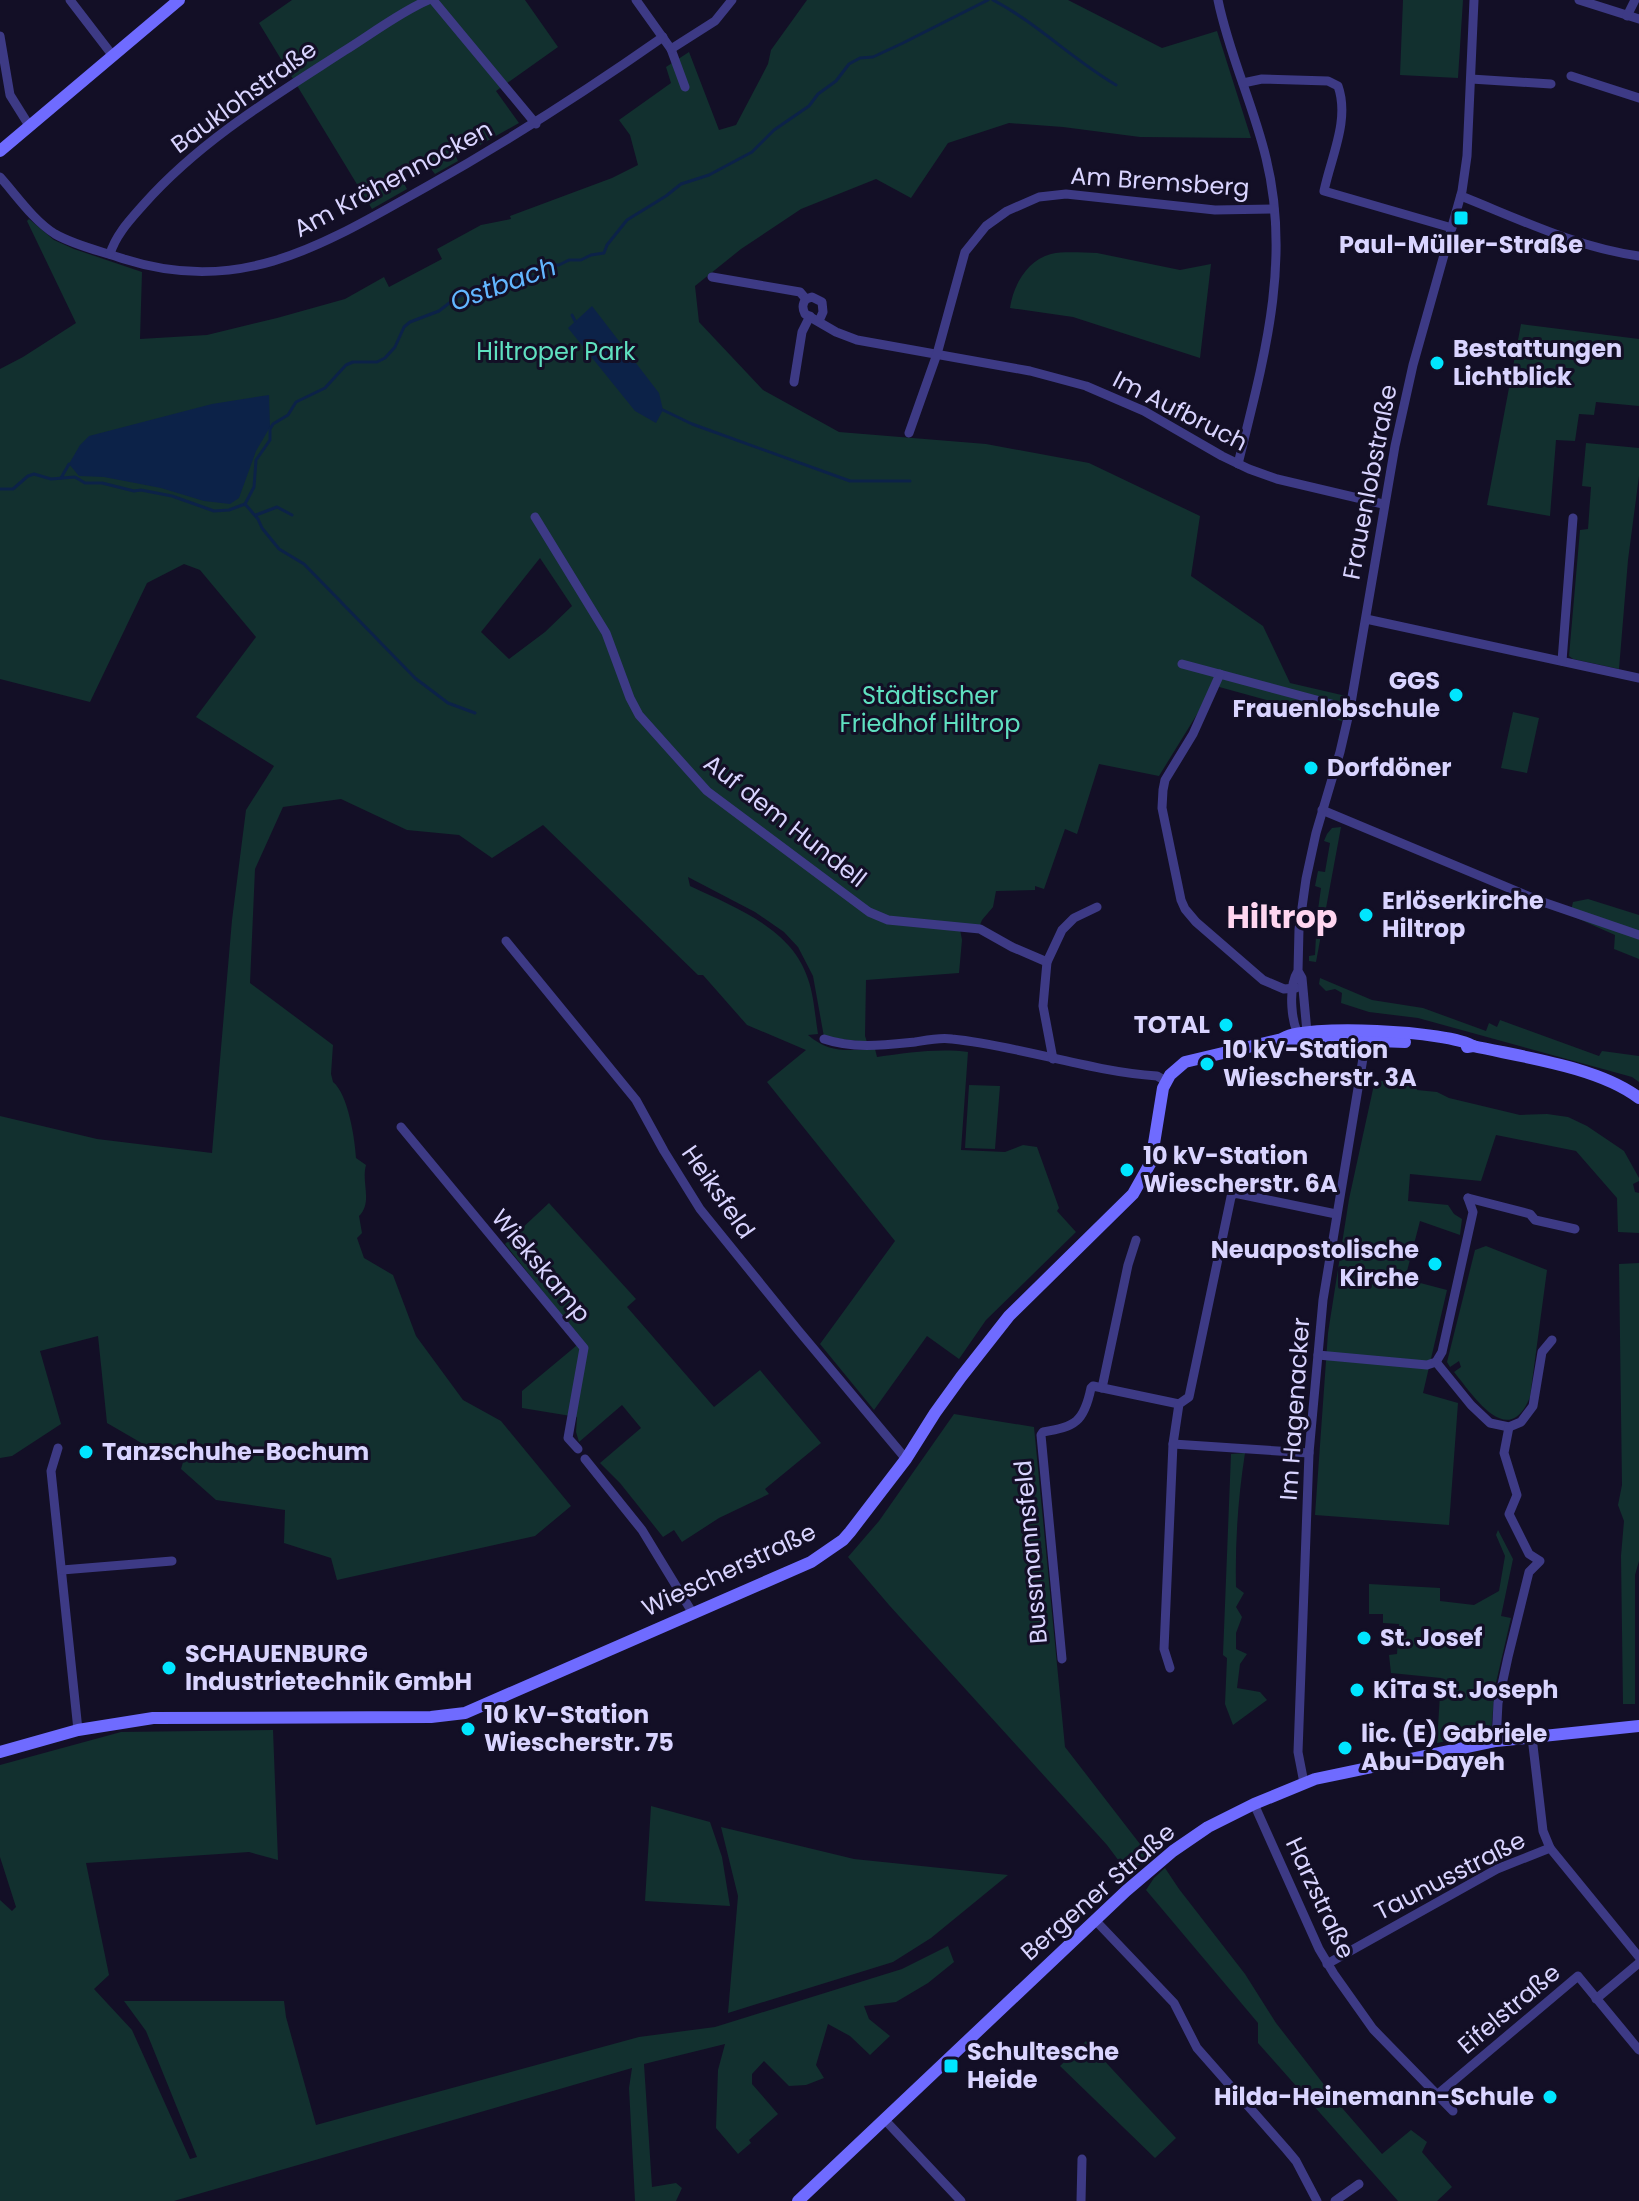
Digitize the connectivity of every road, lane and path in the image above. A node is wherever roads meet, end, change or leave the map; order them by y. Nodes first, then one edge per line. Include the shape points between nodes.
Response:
1 (70, 0) edge
2 (179, 0) edge
3 (430, 0) edge
4 (636, 0) edge
5 (732, 0) edge
6 (1474, 0) edge
7 (1579, 0) edge
8 (1635, 0) edge
9 (1221, 1) edge
10 (1627, 16) junction
11 (1639, 19) edge
12 (0, 36) edge
13 (663, 37) junction
14 (671, 49) junction
15 (113, 56) junction
16 (1571, 76) dead end
17 (1471, 79) junction
18 (1243, 83) junction
19 (1551, 84) dead end
20 (685, 87) dead end
21 (1639, 98) edge
22 (536, 124) junction
23 (30, 127) junction
24 (0, 151) edge
25 (0, 177) edge
26 (1461, 196) junction
27 (1274, 209) junction
28 (1452, 228) junction
29 (110, 254) junction
30 (1639, 256) edge
31 (712, 277) dead end
32 (806, 299) junction
33 (814, 319) junction
34 (937, 354) junction
35 (794, 382) dead end
36 (909, 433) dead end
37 (1238, 464) junction
38 (1383, 504) junction
39 (535, 517) dead end
40 (1573, 518) dead end
41 (1366, 619) junction
42 (1562, 661) junction
43 (1182, 664) dead end
44 (1220, 674) junction
45 (1639, 678) edge
46 (1350, 709) junction
47 (1322, 810) junction
48 (1097, 907) dead end
49 (1639, 935) edge
50 (506, 941) dead end
51 (1047, 962) junction
52 (1298, 988) junction
53 (1302, 1035) junction
54 (1366, 1035) junction
55 (824, 1039) dead end
56 (1053, 1059) junction
57 (1166, 1081) junction
58 (1639, 1098) edge
59 (401, 1127) dead end
60 (1336, 1214) junction
61 (1575, 1229) dead end
62 (1136, 1240) dead end
63 (1552, 1340) dead end
64 (1318, 1355) junction
65 (1436, 1362) junction
66 (1102, 1388) junction
67 (1179, 1404) junction
68 (1509, 1427) junction
69 (1173, 1444) junction
70 (58, 1448) dead end
71 (578, 1449) dead end
72 (1309, 1453) junction
73 (585, 1459) dead end
74 (906, 1459) junction
75 (172, 1561) dead end
76 (62, 1570) junction
77 (692, 1612) junction
78 (1062, 1659) dead end
79 (1170, 1668) dead end
80 (1639, 1726) edge
81 (78, 1730) junction
82 (1532, 1737) junction
83 (1496, 1741) junction
84 (0, 1752) edge
85 (1304, 1783) junction
86 (1254, 1804) junction
87 (1550, 1848) junction
88 (1095, 1920) junction
89 (1639, 1960) edge
90 (1327, 1964) junction
91 (1596, 1999) junction
92 (1639, 2050) edge
93 (1438, 2094) junction
94 (1453, 2111) dead end
95 (884, 2119) junction
96 (1082, 2159) dead end
97 (1359, 2184) dead end
98 (798, 2201) edge
99 (961, 2201) edge
100 (1081, 2201) edge
101 (1317, 2201) edge
102 (1335, 2201) edge

1 - 15 street
2 - 15 main road
3 - 22 street, Bauklohstraße
3 - 29 street, Bauklohstraße via 262,104 200,149 129,220
4 - 13 street
5 - 14 street via 715,21
6 - 17 street, Frauenlobstraße
7 - 10 street
8 - 10 street
9 - 18 street
10 - 11 street
12 - 23 street via 10,95
13 - 14 street
13 - 22 street, Am Krähennocken
14 - 20 street
15 - 23 main road
16 - 21 street
17 - 19 street
17 - 26 street, Frauenlobstraße
18 - 27 street via 1266,157
18 - 28 street via 1328,81 1338,86 1340,129 1324,191
22 - 29 street, Am Krähennocken via 374,217 283,259 246,268 183,272
23 - 24 main road
25 - 29 street, Am Krähennocken via 54,233
26 - 28 street, Frauenlobstraße
26 - 30 street via 1567,239
27 - 34 street, Am Bremsberg via 1215,210 1066,194 1027,201 986,226 965,252
27 - 37 street via 1273,307
28 - 38 street, Frauenlobstraße via 1412,369
31 - 32 street via 800,292
32 - 33 street via 803,310
32 - 33 street via 822,302 823,312
33 - 34 street, Im Aufbruch via 861,341
33 - 35 street via 802,332
34 - 36 street, Am Bremsberg
34 - 37 street, Im Aufbruch via 1043,374 1100,392
37 - 38 street, Im Aufbruch via 1277,479
38 - 41 street, Frauenlobstraße
39 - 51 street, Auf dem Hundell via 606,633 639,715 707,791 869,912 888,920 980,929
40 - 42 street
41 - 42 street
41 - 46 street, Frauenlobstraße
42 - 45 street
43 - 44 street
44 - 46 street
44 - 52 street via 1163,790 1181,900 1196,922 1263,980 1284,989
46 - 47 street, Frauenlobstraße
47 - 49 street via 1540,901
47 - 52 street, Frauenlobstraße via 1301,909 1294,977
48 - 51 street via 1062,930
50 - 74 street, Heiksfeld via 636,1100 700,1209
51 - 56 street via 1043,1006
52 - 53 street, Frauenlobstraße
53 - 54 main road
53 - 57 main road via 1289,1043 1282,1039 1185,1062
54 - 58 main road via 1530,1058 1596,1075
54 - 60 street, Im Hagenacker
55 - 56 street via 877,1046 947,1038
56 - 57 street
57 - 74 main road, Wiescherstraße via 1151,1162 1141,1183 1009,1316
59 - 71 street, Wiekskamp via 584,1348 568,1438
60 - 64 street, Im Hagenacker
60 - 67 street via 1234,1193 1189,1397
61 - 65 street via 1468,1198 1473,1212
62 - 66 street, Bussmannsfeld
63 - 68 street via 1542,1352 1533,1406 1521,1422
64 - 65 street
64 - 72 street, Im Hagenacker
65 - 68 street via 1490,1423
66 - 67 street
66 - 78 street, Bussmannsfeld via 1091,1388 1083,1412 1067,1429 1041,1435
67 - 69 street
68 - 83 street via 1504,1453 1517,1495 1509,1514 1529,1554 1540,1561 1529,1572 1508,1657
69 - 72 street
69 - 79 street via 1164,1649
70 - 76 street via 51,1471
72 - 85 street, Im Hagenacker via 1298,1752
73 - 77 street via 642,1530
74 - 77 main road, Wiescherstraße via 843,1540 811,1562
75 - 76 street
76 - 81 street
77 - 81 main road, Wiescherstraße via 465,1713 153,1718
80 - 82 main road, Bergener Straße
81 - 84 main road, Wiescherstraße
82 - 83 main road, Bergener Straße
82 - 87 street via 1543,1831
83 - 85 main road, Bergener Straße
85 - 86 main road, Bergener Straße
86 - 88 main road, Bergener Straße via 1173,1851
86 - 90 street, Harzstraße
87 - 89 street
87 - 90 street, Taunusstraße via 1497,1869
88 - 95 main road, Bergener Straße
88 - 101 street via 1174,2003 1197,2048 1296,2161
89 - 91 street, Eifelstraße
90 - 93 street, Harzstraße via 1373,2029
91 - 92 street
91 - 93 street, Eifelstraße via 1578,1976
93 - 94 street, Harzstraße
95 - 98 main road, Bergener Straße
95 - 99 street
96 - 100 street
97 - 102 street

